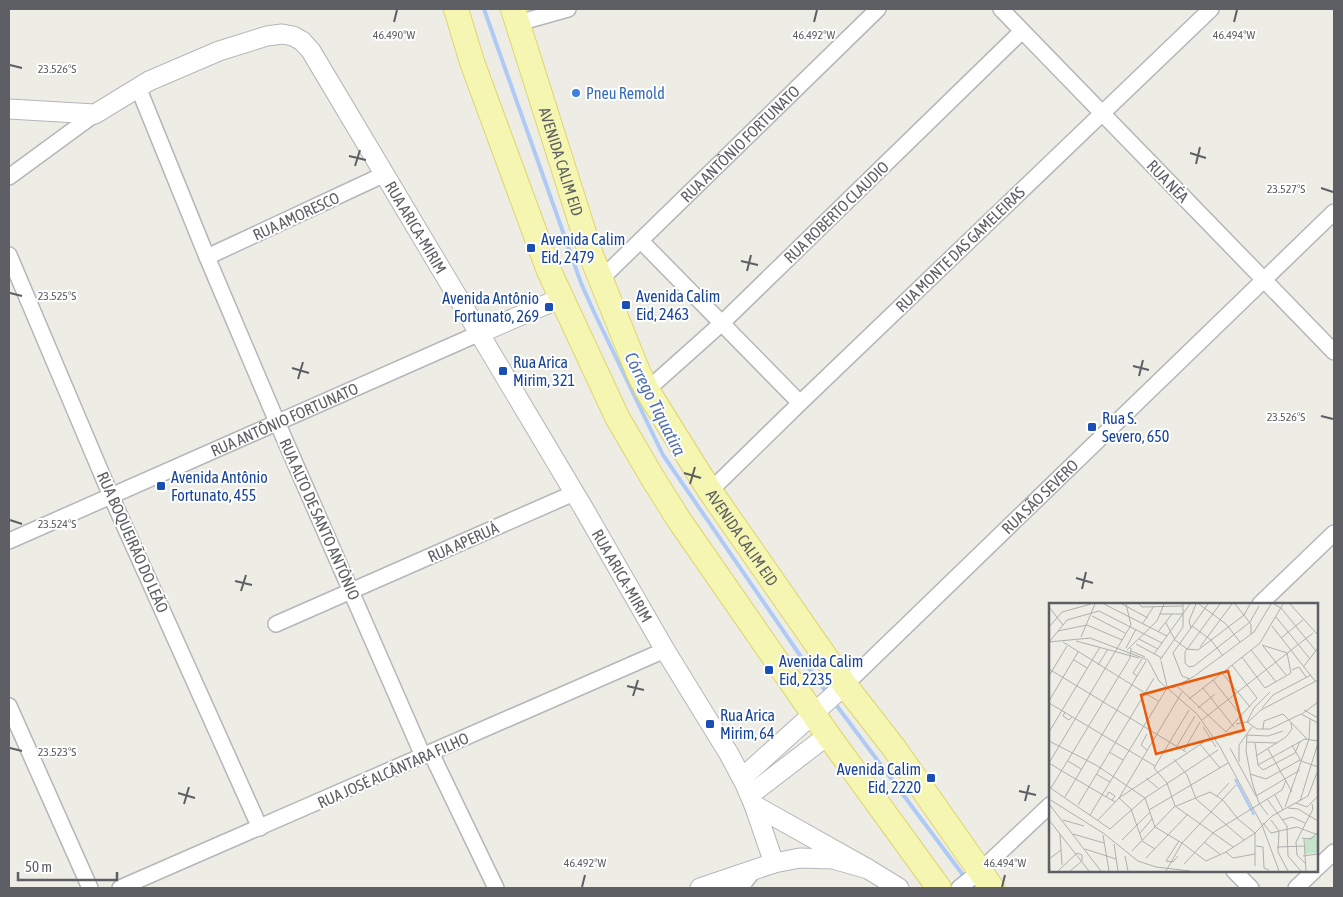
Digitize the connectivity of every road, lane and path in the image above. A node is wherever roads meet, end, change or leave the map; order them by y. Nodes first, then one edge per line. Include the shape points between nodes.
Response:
1 (456, 9) edge
2 (568, 9) edge
3 (878, 9) edge
4 (1001, 9) edge
5 (1211, 9) edge
6 (515, 16) edge
7 (1022, 31) junction
8 (138, 87) junction
9 (9, 109) edge
10 (95, 114) junction
11 (1102, 114) junction
12 (385, 174) junction
13 (9, 177) edge
14 (1334, 212) edge
15 (641, 241) junction
16 (9, 255) edge
17 (207, 257) junction
18 (1264, 279) junction
19 (601, 280) junction
20 (562, 298) junction
21 (722, 324) junction
22 (480, 333) junction
23 (1334, 352) edge
24 (647, 390) junction
25 (800, 403) junction
26 (277, 422) junction
27 (710, 491) junction
28 (574, 493) junction
29 (111, 496) junction
30 (1334, 533) edge
31 (9, 541) edge
32 (352, 591) junction
33 (1261, 603) edge
34 (276, 624) dead end
35 (665, 650) junction
36 (830, 699) junction
37 (9, 706) edge
38 (828, 735) junction
39 (427, 754) junction
40 (742, 778) junction
41 (752, 800) junction
42 (1049, 806) edge
43 (260, 828) junction
44 (1334, 852) edge
45 (774, 864) junction
46 (1318, 868) edge
47 (868, 869) junction
48 (754, 870) junction
49 (1235, 872) edge
50 (1314, 872) edge
51 (986, 879) edge
52 (90, 888) edge
53 (120, 888) edge
54 (496, 888) edge
55 (700, 888) edge
56 (740, 888) edge
57 (899, 888) edge
58 (939, 888) edge
59 (959, 888) edge
60 (1251, 888) edge
61 (1296, 888) edge

1 - 20 main road, AVENIDA CALIM EID via 549,271
2 - 6 street
3 - 15 street, RUA ANTÔNIO FORTUNATO
4 - 7 street, RUA NÉA
5 - 11 street, RUA MONTE DAS GAMELEIRAS
6 - 19 main road, AVENIDA CALIM EID
7 - 11 street, RUA NÉA
7 - 21 street, RUA ROBERTO CLAUDIO
8 - 10 street, RUA ARICA-MIRIM
8 - 12 street, RUA ARICA-MIRIM via 219,51 267,36 293,36 311,51
8 - 17 street, RUA ALTO DE SANTO ANTÔNIO
9 - 10 street
10 - 13 street, RUA ARICA-MIRIM
11 - 18 street, RUA NÉA
11 - 25 street, RUA MONTE DAS GAMELEIRAS
12 - 17 street, RUA AMORESCO
12 - 22 street, RUA ARICA-MIRIM
14 - 18 street, RUA SÃO SEVERO
15 - 19 street, RUA ANTÔNIO FORTUNATO
15 - 21 street
16 - 29 street, RUA BOQUEIRÃO DO LEÃO
17 - 26 street, RUA ALTO DE SANTO ANTÔNIO
18 - 23 street, RUA NÉA
18 - 36 street, RUA SÃO SEVERO
19 - 24 main road, AVENIDA CALIM EID
20 - 22 street, RUA ANTÔNIO FORTUNATO
20 - 36 main road, AVENIDA CALIM EID via 617,417 679,520
21 - 24 street, RUA ROBERTO CLAUDIO
21 - 25 street
22 - 26 street, RUA ANTÔNIO FORTUNATO
22 - 28 street, RUA ARICA-MIRIM
24 - 27 main road, AVENIDA CALIM EID
25 - 27 street, RUA MONTE DAS GAMELEIRAS
26 - 29 street, RUA ANTÔNIO FORTUNATO
26 - 32 street, RUA ALTO DE SANTO ANTÔNIO
27 - 36 main road, AVENIDA CALIM EID
28 - 32 street, RUA APERUÁ
28 - 35 street, RUA ARICA-MIRIM
29 - 31 street, RUA ANTÔNIO FORTUNATO
29 - 43 street, RUA BOQUEIRÃO DO LEÃO
30 - 33 street
32 - 34 street, RUA APERUÁ
32 - 39 street, RUA ALTO DE SANTO ANTÔNIO
35 - 39 street, RUA JOSÉ ALCÂNTARA FILHO
35 - 40 street, RUA ARICA-MIRIM
36 - 38 main road, AVENIDA CALIM EID
36 - 40 street, RUA SÃO SEVERO
36 - 51 main road, AVENIDA CALIM EID via 894,748
37 - 52 street
38 - 41 street
38 - 58 main road, AVENIDA CALIM EID
39 - 43 street, RUA JOSÉ ALCÂNTARA FILHO
39 - 54 street, RUA ALTO DE SANTO ANTÔNIO
40 - 41 street, RUA ARICA-MIRIM
41 - 45 street, RUA ARICA-MIRIM
41 - 47 street
42 - 51 street
43 - 53 street, RUA JOSÉ ALCÂNTARA FILHO
44 - 46 street
45 - 47 street via 816,858 833,859
45 - 48 street
47 - 57 street
48 - 55 street
48 - 56 street
49 - 60 street
50 - 61 street
51 - 59 street

